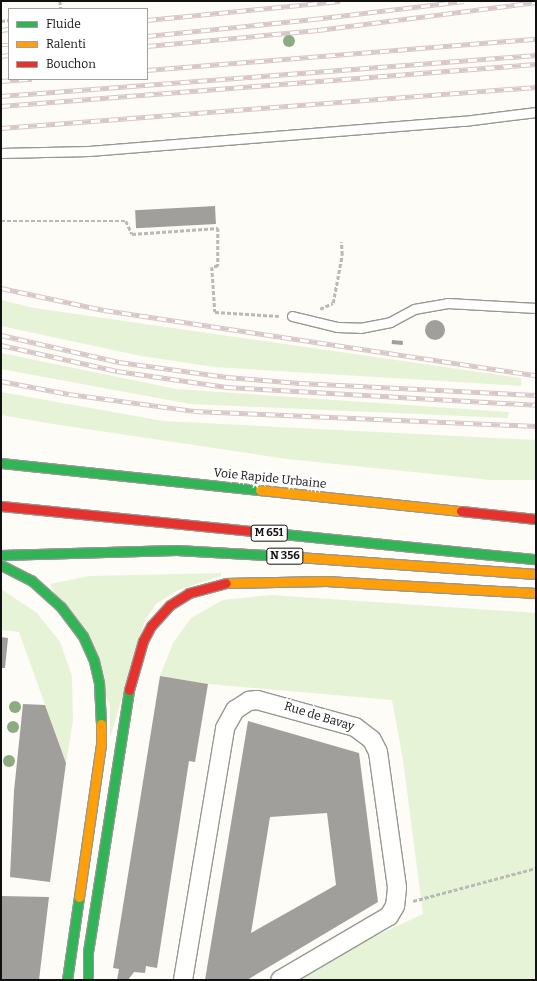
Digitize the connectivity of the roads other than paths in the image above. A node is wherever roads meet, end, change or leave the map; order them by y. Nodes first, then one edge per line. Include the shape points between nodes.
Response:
1 (536, 112) edge
2 (1, 153) edge
3 (536, 308) edge
4 (292, 316) road end
5 (1, 462) edge
6 (1, 506) edge
7 (536, 519) edge
8 (1, 555) edge
9 (34, 555) junction
10 (1, 558) edge
11 (536, 559) edge
12 (1, 565) edge
13 (536, 574) edge
14 (536, 592) edge
15 (67, 980) edge
16 (88, 980) edge
17 (183, 980) edge
18 (280, 980) edge

1 - 2 lane via 464,121 89,151
3 - 4 lane via 447,303 414,309 390,322 360,328 337,327
5 - 7 highway, Voie Rapide Urbaine
6 - 11 highway, M 651
8 - 9 highway, N 356
9 - 10 highway
9 - 13 highway, N 356 via 176,550
12 - 15 highway via 31,580 62,607 83,636 91,654 102,701 101,744
14 - 16 highway via 334,581 268,581 227,583 205,588 189,593 170,605 151,626 143,641 130,681 88,952
17 - 18 street, Rue de Bavay via 222,739 229,718 238,707 249,701 266,702 355,727 372,740 378,752 396,875 398,895 395,906 384,919

